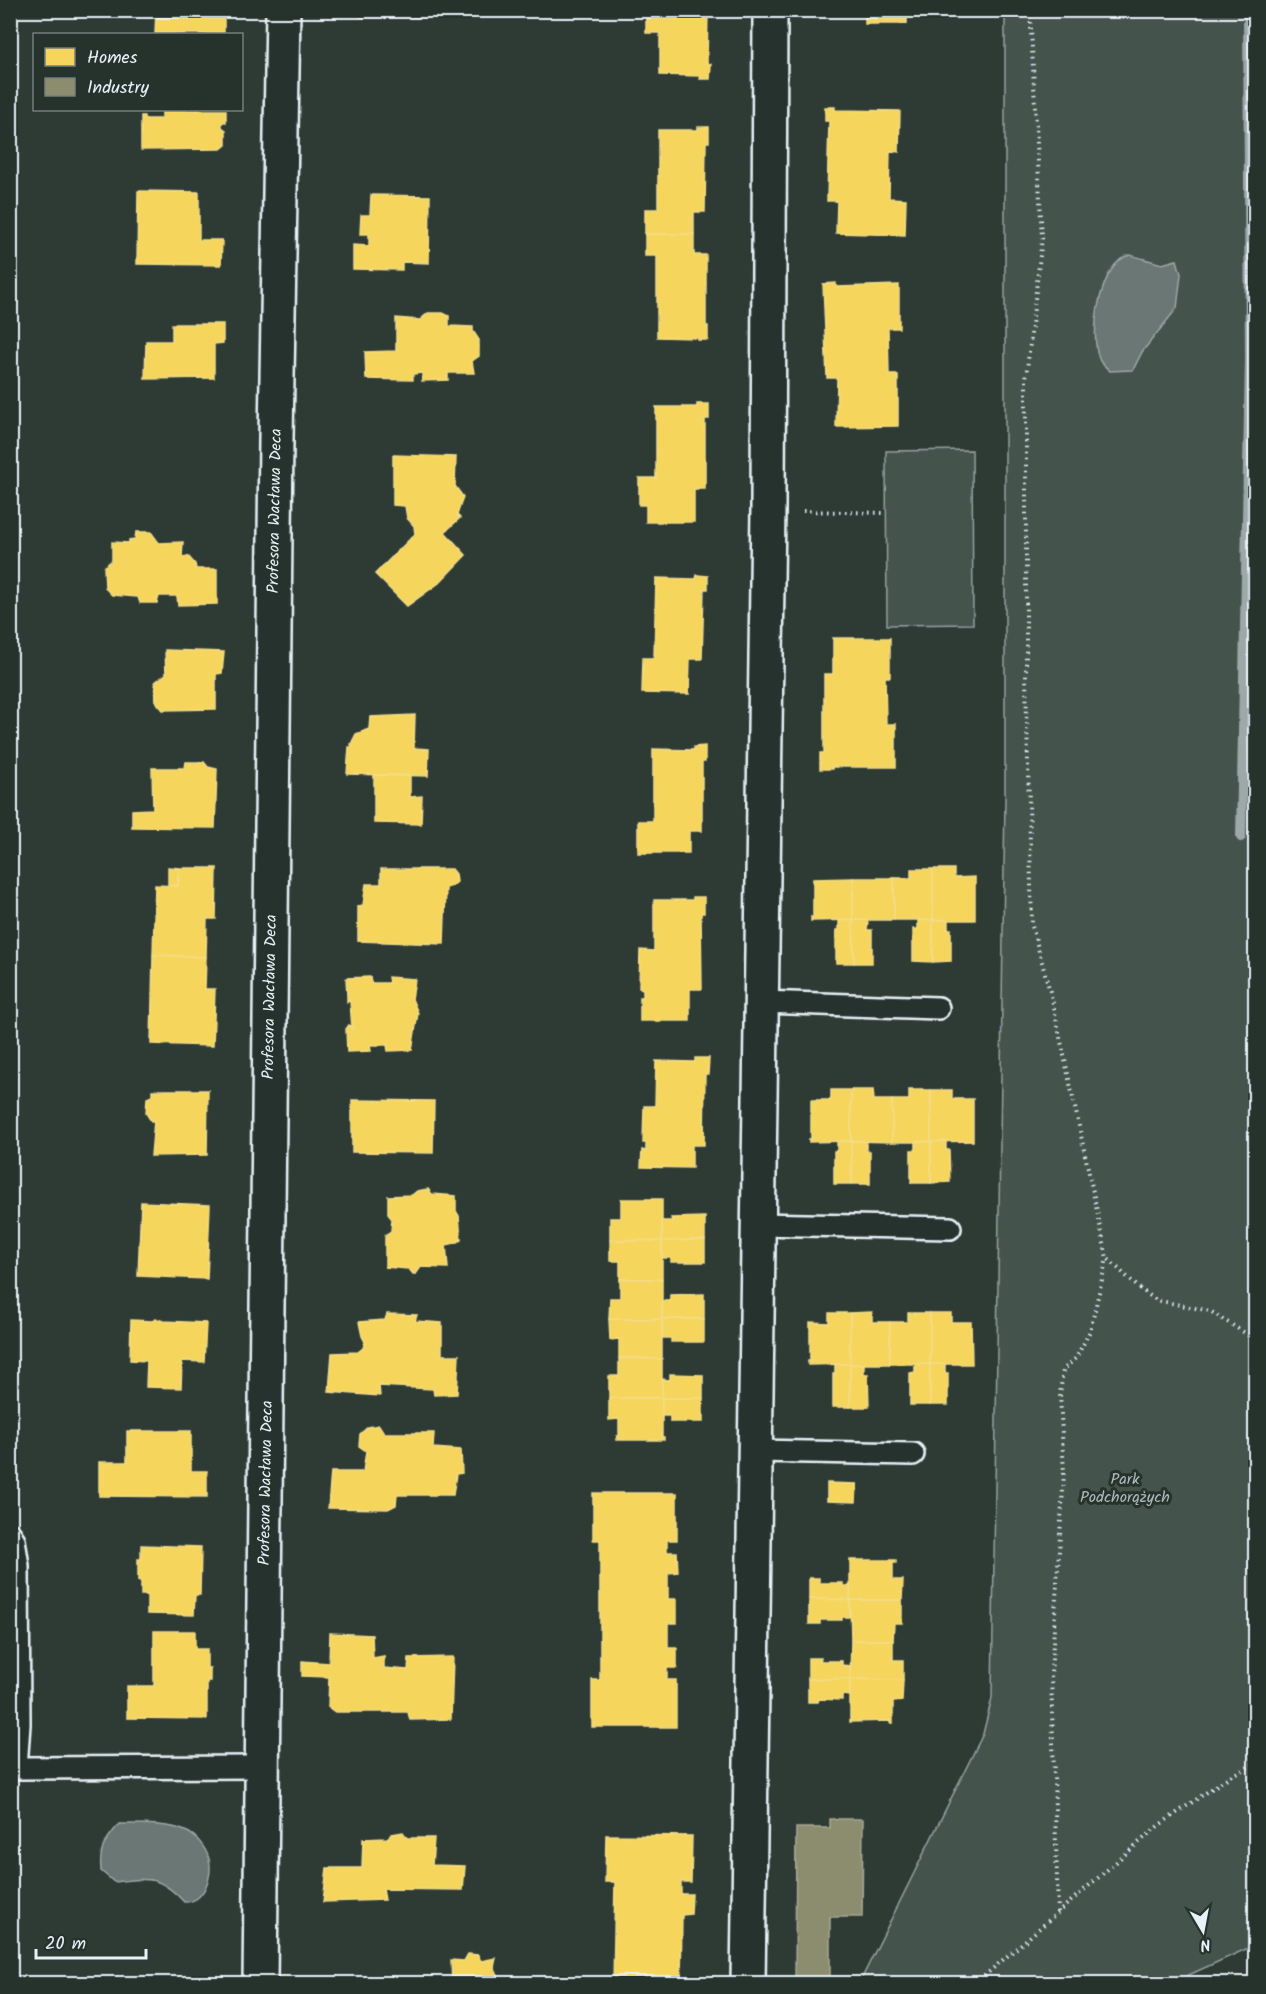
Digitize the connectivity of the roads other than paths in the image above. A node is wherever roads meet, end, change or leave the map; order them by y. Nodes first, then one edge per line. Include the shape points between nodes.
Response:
1 (283, 10) edge
2 (770, 10) edge
3 (761, 1002) junction
4 (938, 1008) dead end
5 (757, 1224) junction
6 (950, 1228) dead end
7 (754, 1451) junction
8 (913, 1454) dead end
9 (10, 1534) edge
10 (263, 1767) junction
11 (260, 1983) edge
12 (748, 1983) edge

1 - 10 street, Profesora Wacława Deca
2 - 3 street
3 - 4 lane
3 - 5 street
5 - 6 lane
5 - 7 street
7 - 8 lane
7 - 12 street
9 - 10 lane via 18,1566 16,1768
10 - 11 street, Profesora Wacława Deca

